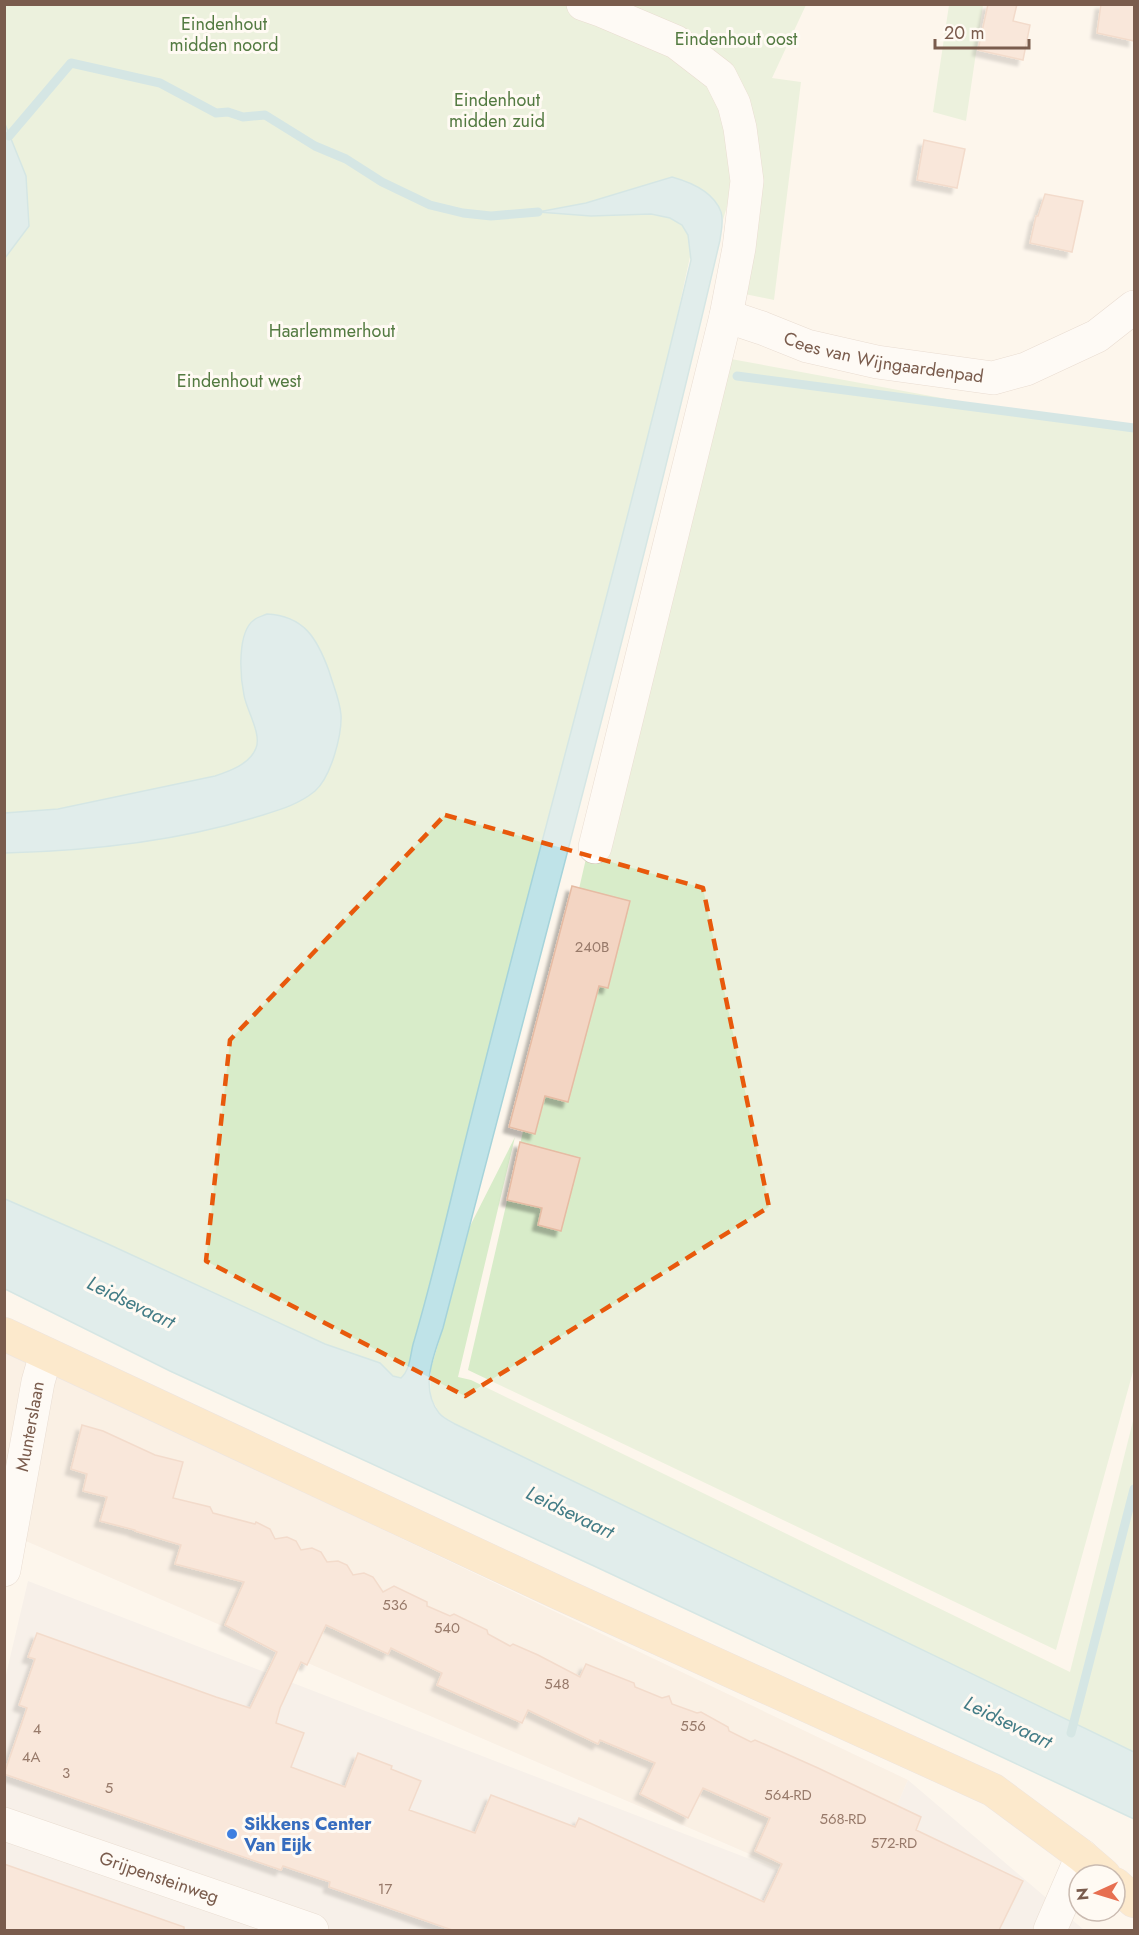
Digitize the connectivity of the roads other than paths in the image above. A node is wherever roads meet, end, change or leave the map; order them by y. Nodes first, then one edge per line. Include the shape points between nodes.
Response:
1 (583, 4) edge
2 (1134, 308) edge
3 (726, 316) junction
4 (595, 847) dead end
5 (4, 1334) edge
6 (46, 1354) junction
7 (4, 1570) edge
8 (4, 1824) edge
9 (1089, 1863) edge
10 (1067, 1905) edge
11 (312, 1930) edge
12 (1050, 1930) edge

1 - 3 street via 676,42 720,76 734,104 747,181
2 - 3 street, Cees van Wijngaardenpad via 1097,336 1026,369 993,378 877,362 807,346
3 - 4 street
5 - 6 main road
6 - 7 street, Munterslaan
6 - 9 main road via 993,1790
8 - 11 street, Grijpensteinweg
10 - 12 street

